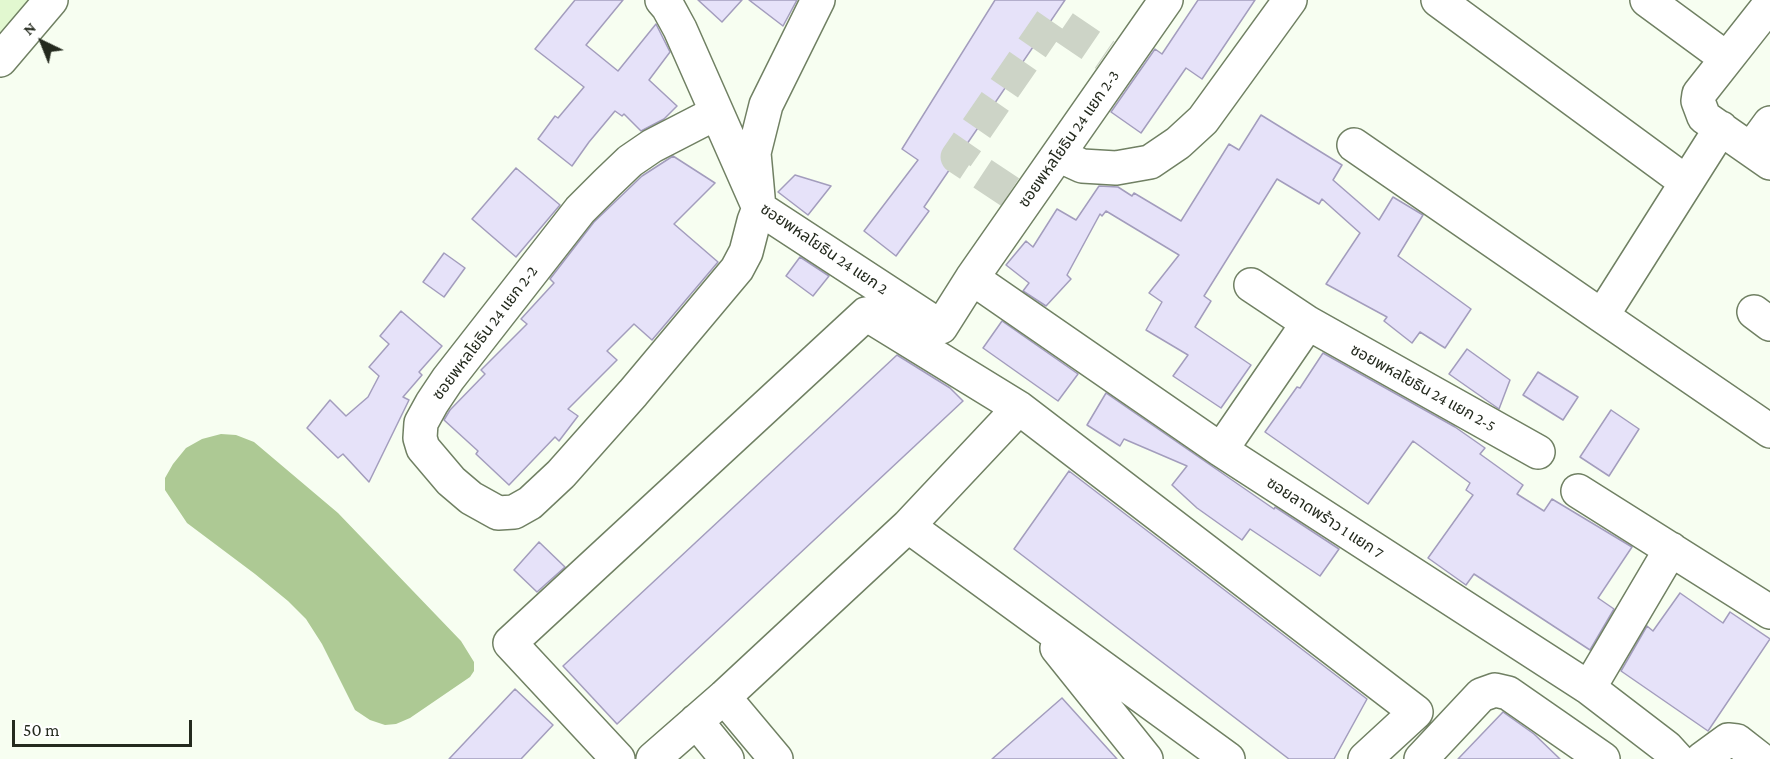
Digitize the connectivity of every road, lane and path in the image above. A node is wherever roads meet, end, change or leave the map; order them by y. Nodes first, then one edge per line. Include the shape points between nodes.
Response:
1 (51, 0) edge
2 (662, 0) edge
3 (818, 0) edge
4 (1166, 0) edge
5 (1290, 0) edge
6 (1438, 0) edge
7 (1647, 0) edge
8 (1770, 4) edge
9 (1726, 58) junction
10 (0, 60) edge
11 (716, 113) junction
12 (1721, 128) junction
13 (1354, 145) dead end
14 (1764, 145) edge
15 (1058, 155) junction
16 (1686, 182) junction
17 (759, 208) junction
18 (972, 278) junction
19 (1251, 285) dead end
20 (1602, 316) junction
21 (1308, 323) junction
22 (1019, 408) junction
23 (1770, 431) edge
24 (1221, 450) junction
25 (1538, 452) dead end
26 (1578, 491) dead end
27 (908, 526) junction
28 (1671, 549) junction
29 (1770, 612) edge
30 (1029, 613) junction
31 (1560, 671) junction
32 (1589, 688) junction
33 (724, 697) junction
34 (1537, 713) junction
35 (696, 721) junction
36 (618, 759) edge
37 (653, 759) edge
38 (727, 759) edge
39 (776, 759) edge
40 (1146, 759) edge
41 (1228, 759) edge
42 (1365, 759) edge
43 (1421, 759) edge
44 (1603, 759) edge
45 (1677, 759) edge
46 (1702, 759) edge
47 (1760, 759) edge

1 - 10 street
2 - 11 street, ซอยพหลโยธิน 24 แยก 2 via 680,29
3 - 17 street via 766,105 754,153
4 - 15 street, ซอยพหลโยธิน 24 แยก 2-3 via 1113,60
5 - 15 street via 1203,120 1150,162 1116,168 1082,166
6 - 16 street
7 - 9 street
8 - 9 street
9 - 12 street via 1698,101 1704,117
11 - 17 street, ซอยพหลโยธิน 24 แยก 2
11 - 17 street, ซอยพหลโยธิน 24 แยก 2-2 via 630,161 580,210 432,403 422,423 423,448 451,481 498,513 513,512 530,503 633,393 736,269 746,252
12 - 14 street
12 - 16 street
13 - 20 street
15 - 18 street, ซอยพหลโยธิน 24 แยก 2-3 via 1017,197
16 - 20 street
17 - 18 street, ซอยพหลโยธิน 24 แยก 2 via 940,327
18 - 24 street, ซอยลาดพร้าว 1 แยก 7
19 - 21 street, ซอยพหลโยธิน 24 แยก 2-5
20 - 23 street
21 - 24 street
21 - 25 street, ซอยพหลโยธิน 24 แยก 2-5
22 - 27 street
22 - 36 street via 866,314 510,643
22 - 42 street via 1416,712
24 - 31 street, ซอยลาดพร้าว 1 แยก 7
26 - 28 street
27 - 30 street
27 - 33 street
28 - 29 street
28 - 32 street
30 - 40 street
30 - 41 street
31 - 32 street, ซอยลาดพร้าว 1 แยก 7
31 - 34 street
32 - 45 street, ซอยลาดพร้าว 1 แยก 7
33 - 35 street
33 - 39 street
34 - 43 street via 1508,693 1496,690 1481,695
34 - 44 street
35 - 37 street
35 - 38 street
46 - 47 street via 1728,740 1737,741

